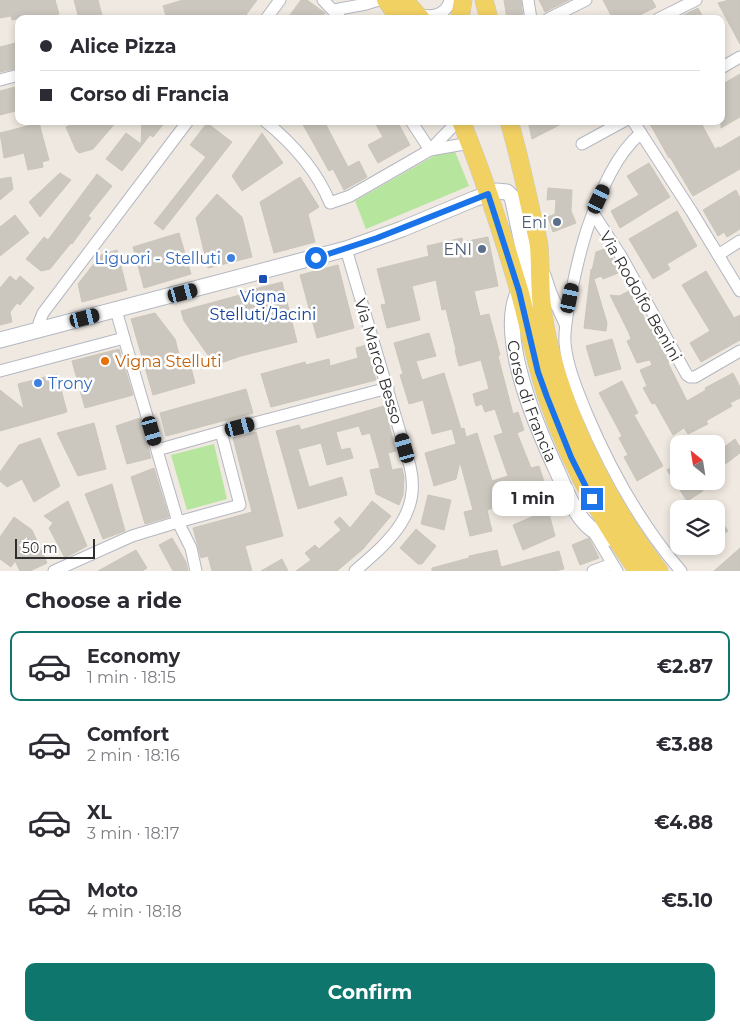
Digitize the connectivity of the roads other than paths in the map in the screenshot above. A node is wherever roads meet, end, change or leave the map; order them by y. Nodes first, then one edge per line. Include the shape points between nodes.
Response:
1 (280, 0) edge
2 (323, 0) edge
3 (379, 0) edge
4 (386, 0) edge
5 (528, 0) edge
6 (586, 0) edge
7 (696, 0) edge
8 (454, 1) edge
9 (410, 12) edge
10 (337, 14) edge
11 (269, 15) edge
12 (435, 15) edge
13 (449, 15) edge
14 (459, 15) edge
15 (530, 15) edge
16 (556, 15) edge
17 (666, 15) edge
18 (740, 57) edge
19 (725, 66) edge
20 (15, 76) edge
21 (0, 80) edge
22 (185, 125) edge
23 (270, 125) edge
24 (414, 125) edge
25 (455, 125) edge
26 (461, 125) edge
27 (510, 125) edge
28 (617, 125) edge
29 (636, 125) edge
30 (641, 133) junction
31 (470, 143) junction
32 (582, 144) dead end
33 (430, 150) junction
34 (488, 194) junction
35 (593, 213) junction
36 (740, 241) edge
37 (346, 249) junction
38 (539, 249) junction
39 (718, 255) junction
40 (519, 291) junction
41 (740, 291) edge
42 (116, 310) junction
43 (543, 314) junction
44 (565, 324) junction
45 (38, 330) junction
46 (124, 338) junction
47 (0, 340) edge
48 (740, 351) edge
49 (0, 371) edge
50 (388, 388) junction
51 (221, 432) junction
52 (157, 450) junction
53 (632, 504) junction
54 (178, 522) junction
55 (592, 530) junction
56 (622, 534) junction
57 (652, 567) edge
58 (615, 568) edge
59 (54, 571) edge
60 (196, 571) edge
61 (355, 571) edge
62 (593, 571) edge
63 (680, 571) edge

1 - 11 street
2 - 10 street
3 - 10 street
4 - 9 main road
5 - 15 street
6 - 16 street
7 - 17 street
8 - 12 street
8 - 13 street
8 - 14 main road
18 - 19 street
20 - 21 street
22 - 45 street via 43,312
23 - 33 street via 303,159 330,203 350,196
24 - 33 street
25 - 33 street
26 - 31 main road, Corso di Francia
27 - 38 main road, Corso di Francia
28 - 32 street
29 - 30 street
30 - 35 street via 618,157
30 - 39 street
31 - 33 street
31 - 34 main road, Corso di Francia
34 - 37 main road
34 - 40 main road, Corso di Francia
34 - 43 main road via 505,191 512,197 530,279
35 - 44 street via 581,245
35 - 48 street, Via Rodolfo Benini via 621,256 685,373 695,377
36 - 39 street
37 - 42 main road
37 - 50 street, Via Marco Besso
38 - 43 main road, Corso di Francia
38 - 44 street via 551,293
39 - 41 street
40 - 55 main road, Corso di Francia via 512,324 522,383 563,484 580,516
40 - 56 main road, Corso di Francia via 538,372 558,428 583,482
42 - 45 main road
42 - 46 street
43 - 56 main road, Corso di Francia via 554,363 572,414
44 - 53 street, Corso di Francia via 566,349 576,385 599,443
45 - 47 main road
46 - 49 street
46 - 52 street
50 - 51 street
50 - 61 street, Via Marco Besso via 412,472 412,498 408,513 397,530
51 - 52 street
51 - 54 street via 240,505
52 - 54 street
53 - 56 street
53 - 57 street, Corso di Francia
54 - 59 street via 132,536
54 - 60 street via 191,548
55 - 56 main road
55 - 58 street, Corso di Francia
56 - 57 main road, Corso di Francia
56 - 58 street via 614,542
57 - 63 street, Corso di Francia
58 - 62 street

